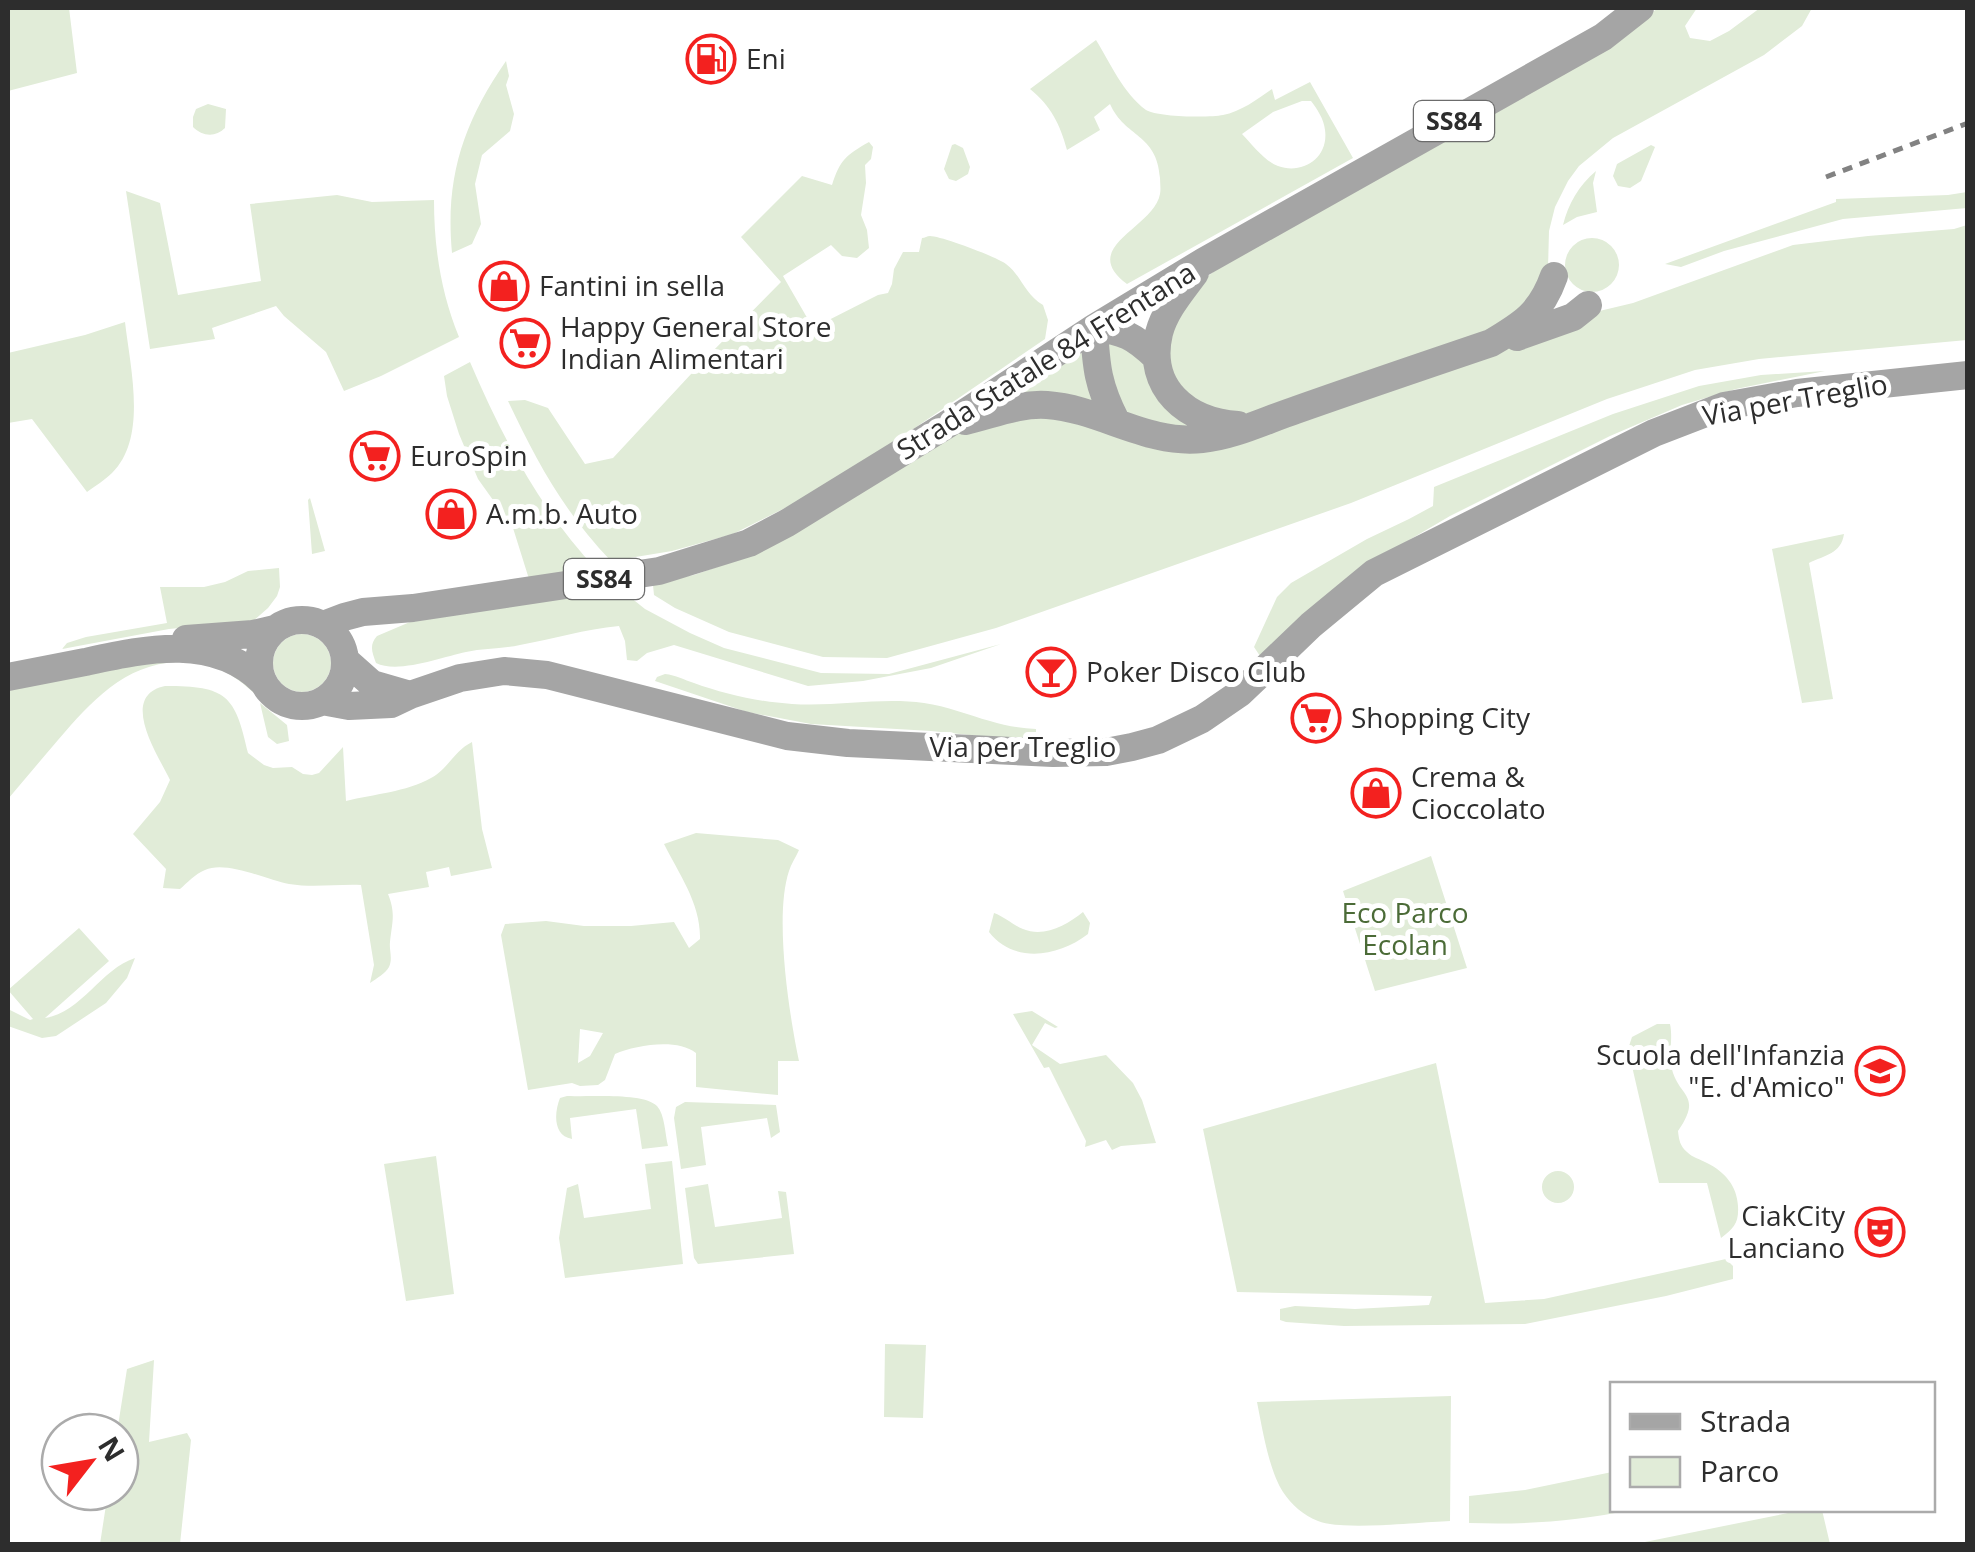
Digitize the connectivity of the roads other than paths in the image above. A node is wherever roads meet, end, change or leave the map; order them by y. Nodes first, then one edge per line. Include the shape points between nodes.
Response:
1 (1640, 8) edge
2 (1202, 262) junction
3 (1554, 276) dead end
4 (1588, 306) dead end
5 (1094, 328) junction
6 (1491, 342) junction
7 (1156, 356) junction
8 (1968, 375) edge
9 (1116, 422) junction
10 (948, 424) junction
11 (1249, 426) junction
12 (413, 608) junction
13 (323, 625) junction
14 (275, 629) junction
15 (156, 648) junction
16 (344, 655) junction
17 (8, 676) edge
18 (263, 682) junction
19 (410, 694) junction
20 (322, 701) junction

1 - 2 main road, Strada Statale 84 Frentana / SS84 via 1603,36
2 - 5 main road, Strada Statale 84 Frentana / SS84
2 - 7 main road via 1166,314
3 - 6 main road via 1535,312
4 - 6 main road via 1573,318
5 - 7 main road via 1119,330
5 - 9 main road via 1099,382
5 - 10 main road, Strada Statale 84 Frentana / SS84
6 - 11 main road
7 - 11 main road via 1163,382 1181,407 1209,421
8 - 19 main road, Via per Treglio via 1724,406 1654,433 1374,573 1240,693 1202,719 1132,748 1033,752 788,736 504,671
9 - 10 main road via 1047,405
9 - 11 main road via 1169,438 1203,439
10 - 12 main road, Strada Statale 84 Frentana / SS84 via 749,542 659,571
12 - 13 main road, Strada Statale 84 Frentana / SS84 via 364,612
12 - 16 main road, Strada Statale 84 Frentana / SS84 via 378,621 351,640
13 - 14 main road via 302,620
13 - 16 main road
14 - 15 main road via 198,636
14 - 18 main road via 259,656
15 - 17 main road
15 - 18 main road via 228,658
16 - 19 main road via 372,684
16 - 20 main road via 342,680
18 - 20 main road via 281,701
19 - 20 main road, Via per Treglio via 382,706

